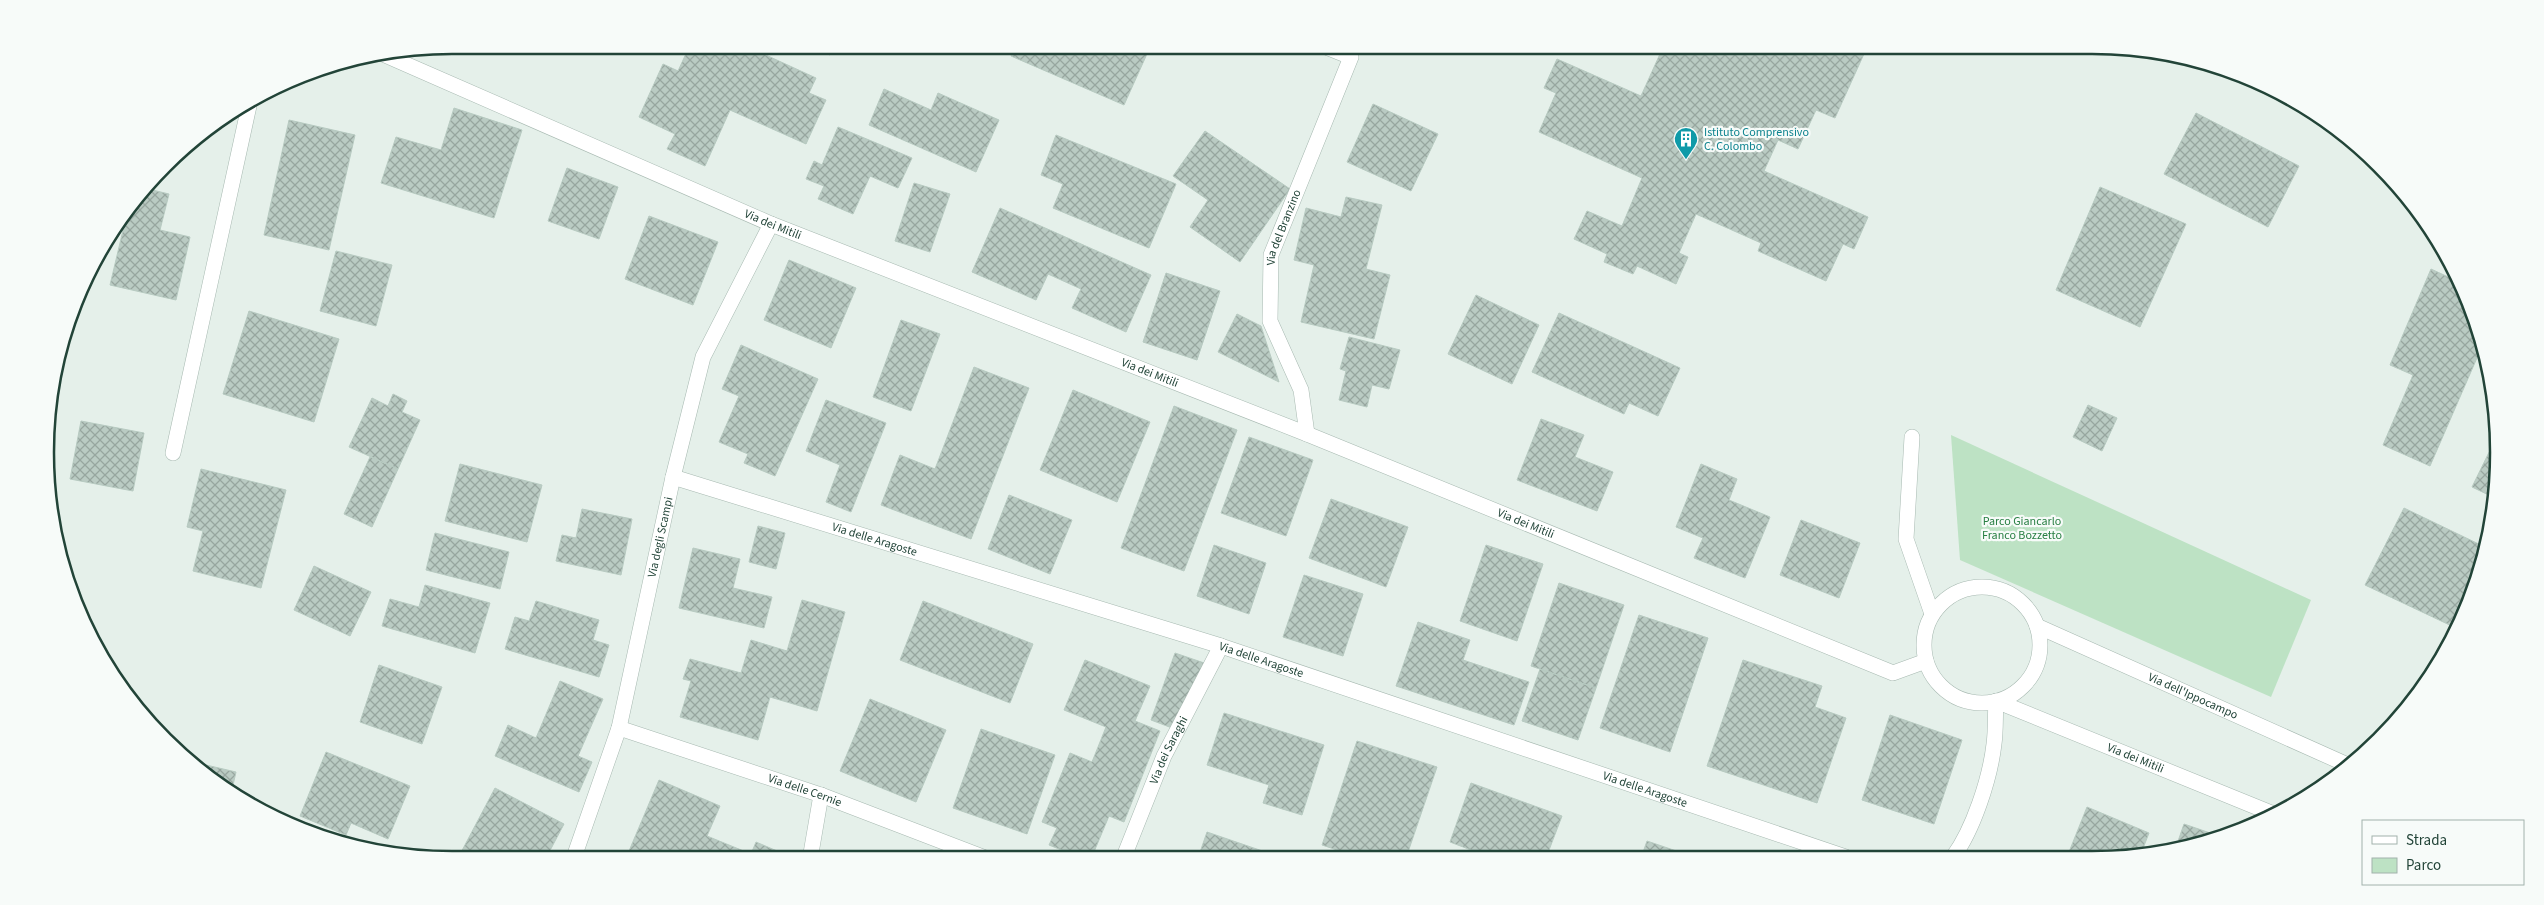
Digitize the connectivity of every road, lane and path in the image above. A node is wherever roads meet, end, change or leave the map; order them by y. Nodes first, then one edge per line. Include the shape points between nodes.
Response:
1 (1344, 54) edge
2 (392, 58) edge
3 (248, 110) edge
4 (771, 224) junction
5 (1307, 434) junction
6 (1912, 437) dead end
7 (173, 453) dead end
8 (673, 477) junction
9 (1932, 614) junction
10 (2037, 626) junction
11 (1221, 646) junction
12 (1926, 661) junction
13 (1996, 701) junction
14 (619, 728) junction
15 (2342, 762) edge
16 (820, 795) junction
17 (2266, 811) edge
18 (576, 851) edge
19 (811, 851) edge
20 (967, 851) edge
21 (1126, 851) edge
22 (1828, 851) edge
23 (1956, 851) edge

1 - 5 street, Via del Branzino via 1351,57 1271,255 1270,321 1301,390
2 - 4 street, Via dei Mitili
3 - 7 street
4 - 5 street, Via dei Mitili
4 - 8 street, Via degli Scampi via 703,357
5 - 12 street, Via dei Mitili via 1893,673
6 - 9 street via 1906,539
8 - 11 street, Via delle Aragoste
8 - 14 street, Via degli Scampi
9 - 10 street via 1956,592 1988,587 2018,599 2030,611
9 - 12 street via 1923,645
10 - 13 street via 2040,642 2033,673 2024,686
10 - 15 street, Via dell'Ippocampo
11 - 21 street, Via dei Saraghi via 1164,756
11 - 22 street, Via delle Aragoste
12 - 13 street via 1933,677 1945,691 1978,703
13 - 17 street, Via dei Mitili
13 - 23 street via 1994,745 1984,789
14 - 16 street, Via delle Cernie
14 - 18 street, Via degli Scampi
16 - 19 street
16 - 20 street, Via delle Cernie

